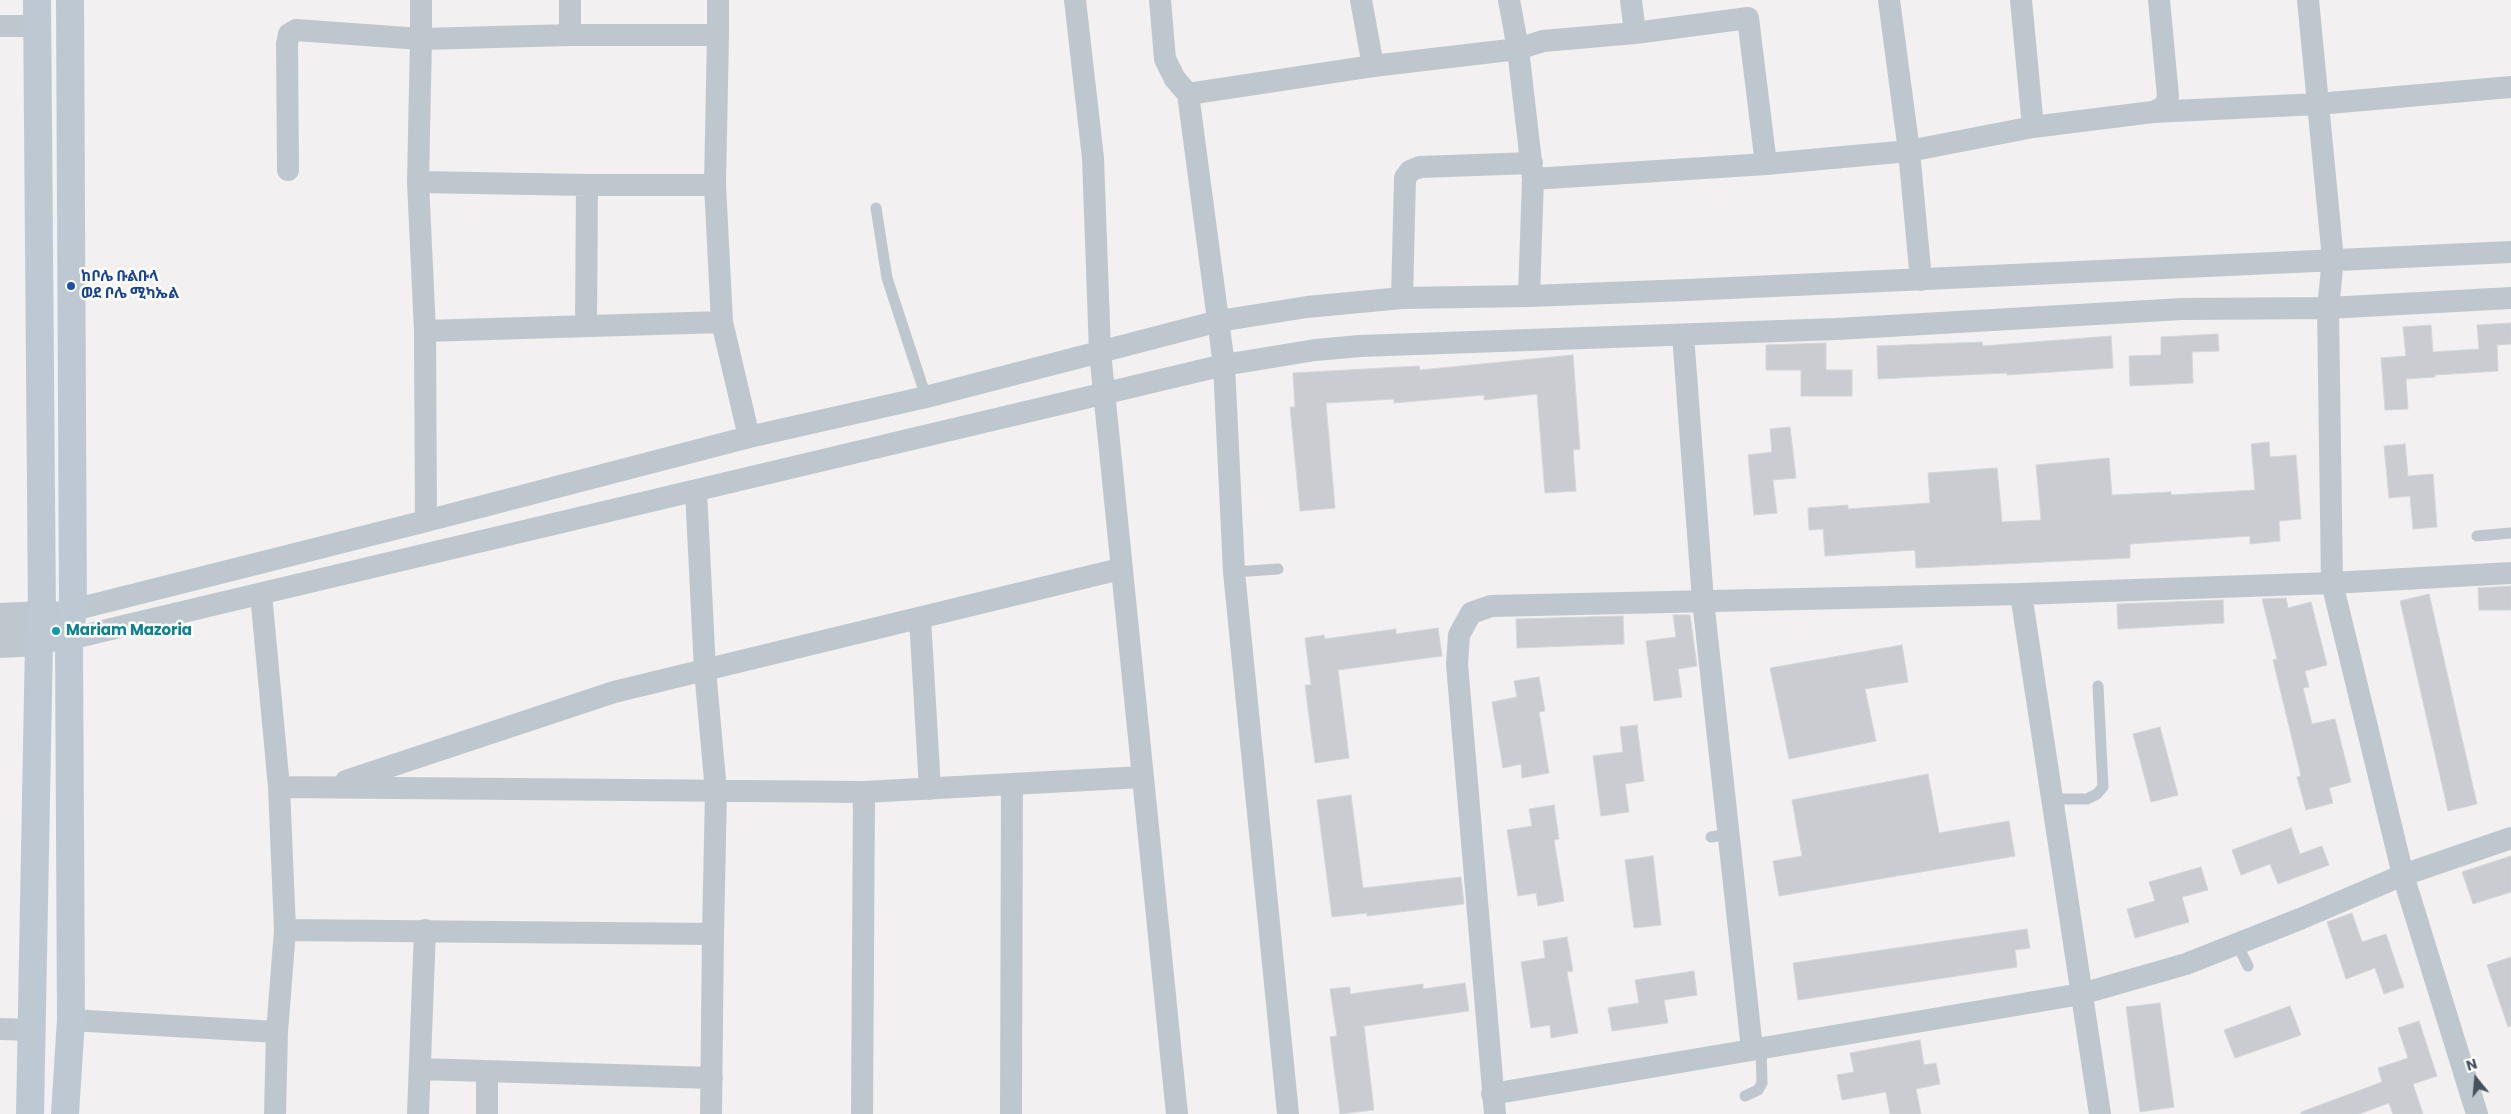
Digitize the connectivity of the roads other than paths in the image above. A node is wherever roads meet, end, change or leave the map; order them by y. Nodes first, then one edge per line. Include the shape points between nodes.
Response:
1 (70, 0) edge
2 (421, 0) edge
3 (570, 0) edge
4 (718, 0) edge
5 (1075, 0) edge
6 (1160, 0) edge
7 (1362, 0) edge
8 (1509, 0) edge
9 (1631, 0) edge
10 (1889, 0) edge
11 (2022, 0) edge
12 (2159, 0) edge
13 (2308, 0) edge
14 (1747, 9) edge
15 (37, 13) edge
16 (0, 26) edge
17 (1635, 34) junction
18 (570, 35) junction
19 (718, 35) junction
20 (422, 39) junction
21 (1518, 49) junction
22 (1373, 66) junction
23 (2511, 87) edge
24 (1188, 94) junction
25 (2318, 104) junction
26 (2153, 112) junction
27 (2033, 127) junction
28 (1909, 151) junction
29 (1766, 164) junction
30 (288, 170) dead end
31 (1532, 171) junction
32 (418, 182) junction
33 (587, 185) junction
34 (715, 185) junction
35 (876, 208) dead end
36 (2511, 252) edge
37 (2333, 259) junction
38 (1921, 280) junction
39 (1529, 296) junction
40 (1402, 298) junction
41 (2511, 298) edge
42 (2328, 308) junction
43 (1219, 321) junction
44 (722, 322) junction
45 (586, 326) junction
46 (425, 331) junction
47 (1683, 336) junction
48 (1100, 352) junction
49 (1224, 365) junction
50 (1105, 393) junction
51 (926, 397) junction
52 (749, 437) junction
53 (696, 491) junction
54 (426, 521) junction
55 (2511, 533) edge
56 (2477, 536) dead end
57 (1120, 569) junction
58 (1278, 570) dead end
59 (1234, 572) junction
60 (2511, 573) edge
61 (2332, 583) junction
62 (261, 594) junction
63 (2021, 594) junction
64 (1703, 600) junction
65 (73, 610) junction
66 (0, 617) edge
67 (920, 618) junction
68 (40, 629) junction
69 (70, 639) junction
70 (0, 644) edge
71 (705, 670) junction
72 (2098, 686) dead end
73 (1142, 777) junction
74 (1012, 785) junction
75 (329, 786) junction
76 (279, 787) junction
77 (930, 789) junction
78 (716, 791) junction
79 (864, 792) junction
80 (2052, 799) junction
81 (2511, 838) edge
82 (2403, 875) junction
83 (286, 930) junction
84 (425, 930) junction
85 (713, 934) junction
86 (2237, 944) junction
87 (2248, 966) dead end
88 (2081, 994) junction
89 (71, 1020) junction
90 (0, 1029) edge
91 (32, 1030) junction
92 (277, 1032) junction
93 (1757, 1048) junction
94 (420, 1069) junction
95 (487, 1072) junction
96 (712, 1078) junction
97 (1745, 1096) dead end
98 (1494, 1104) edge
99 (30, 1114) edge
100 (65, 1114) edge
101 (275, 1114) edge
102 (418, 1114) edge
103 (487, 1114) edge
104 (711, 1114) edge
105 (862, 1114) edge
106 (1012, 1114) edge
107 (1177, 1114) edge
108 (1288, 1114) edge
109 (2100, 1114) edge
110 (2477, 1114) edge

1 - 65 main road
2 - 20 street
3 - 18 street
4 - 19 street
5 - 48 street via 1093,158
6 - 24 street via 1165,59 1175,80
7 - 22 street
8 - 21 street
9 - 17 street
10 - 28 street
11 - 27 street
12 - 26 street via 2168,96 2165,107
13 - 25 street
14 - 17 street
14 - 29 street
15 - 16 street
15 - 68 main road
17 - 21 street via 1543,41
18 - 19 street
18 - 20 street
19 - 34 street
20 - 30 street via 296,30 289,34
20 - 32 street
21 - 22 street
21 - 31 street
22 - 24 street
23 - 25 street
24 - 43 street
25 - 26 street
25 - 37 street
26 - 27 street
27 - 28 street
28 - 29 street
28 - 38 street
29 - 31 street
31 - 39 street
31 - 40 street via 1420,167 1410,171 1405,178
32 - 33 street
32 - 46 street
33 - 34 street
33 - 45 street
34 - 44 street
35 - 51 lane via 887,278
36 - 37 street
37 - 38 street
37 - 42 street
38 - 39 street
39 - 40 street
40 - 43 street via 1307,307
41 - 42 street
42 - 47 street via 2182,309
42 - 61 street
43 - 48 street
43 - 49 street
44 - 45 street
44 - 52 street
45 - 46 street
46 - 54 street
47 - 49 street via 1360,346
47 - 64 street
48 - 50 street
48 - 51 street
49 - 50 street
49 - 59 street
50 - 53 street
50 - 57 street
51 - 52 street
52 - 54 street
53 - 62 street
53 - 71 street
54 - 65 street
55 - 56 lane
57 - 67 street
57 - 73 street
58 - 59 lane
59 - 108 street
60 - 61 street
61 - 63 street
61 - 82 street
62 - 69 street
62 - 76 street
63 - 64 street
63 - 80 street
64 - 93 street via 1720,836
64 - 98 street via 1491,606 1471,613 1459,635 1457,664
65 - 68 street
65 - 69 main road
66 - 68 street
67 - 71 street
67 - 77 street
68 - 69 street
68 - 70 street
68 - 91 main road
69 - 89 main road
71 - 75 street via 614,692
71 - 78 street
72 - 80 lane via 2103,787 2087,799
73 - 74 street
73 - 107 street
74 - 77 street
74 - 106 street
75 - 76 street
75 - 78 street
76 - 83 street
77 - 79 street
78 - 79 street
78 - 85 street
79 - 105 street
80 - 88 street
81 - 82 street
82 - 86 street
82 - 110 street
83 - 84 street
83 - 92 street
84 - 85 street
84 - 94 street
85 - 96 street
86 - 87 lane
86 - 88 street via 2186,964
88 - 93 street
88 - 109 street
89 - 92 street
89 - 100 main road
90 - 91 street
91 - 99 main road
92 - 101 street
93 - 97 lane via 1762,1083 1758,1090
93 - 98 street
94 - 95 street
94 - 102 street
95 - 96 street
95 - 103 street
96 - 104 street

